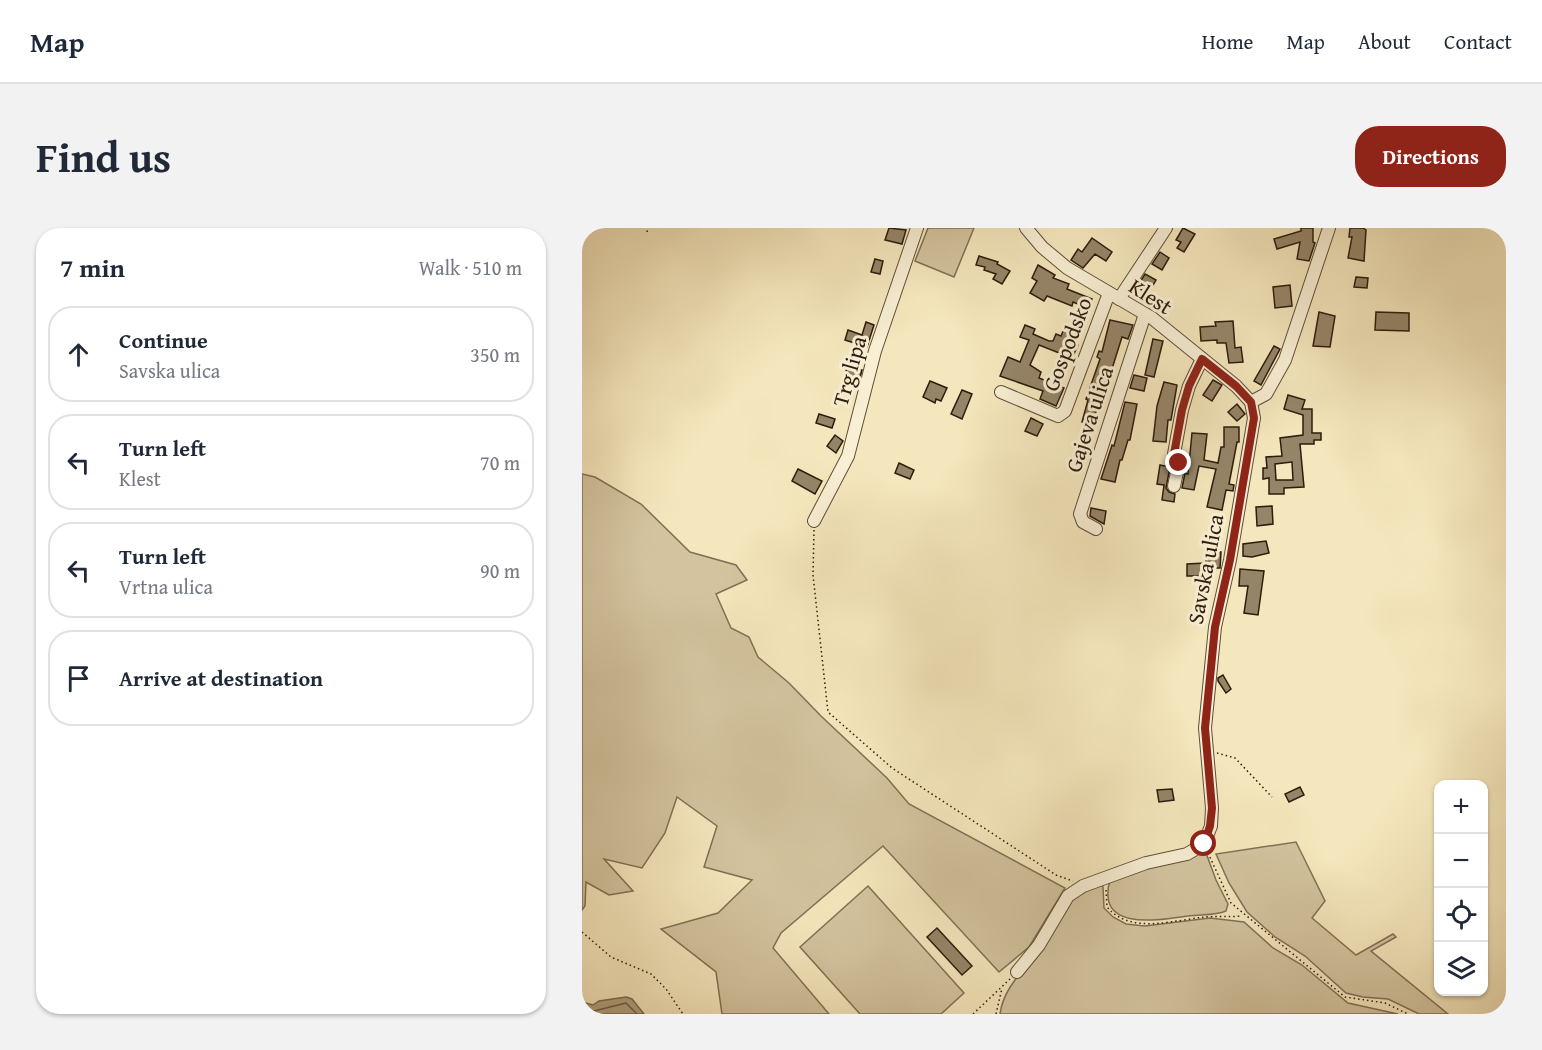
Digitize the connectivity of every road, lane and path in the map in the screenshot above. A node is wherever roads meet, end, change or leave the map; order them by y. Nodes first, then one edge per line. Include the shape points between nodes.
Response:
1 (648, 228) edge
2 (917, 228) edge
3 (1026, 228) edge
4 (1166, 228) edge
5 (1329, 228) edge
6 (647, 232) dead end
7 (1114, 296) junction
8 (1145, 314) junction
9 (1202, 359) junction
10 (1000, 392) dead end
11 (1251, 402) junction
12 (1174, 486) dead end
13 (814, 520) joint
14 (1096, 529) dead end
15 (1207, 753) junction
16 (1272, 797) dead end
17 (1204, 844) junction
18 (1105, 877) junction
19 (1083, 885) junction
20 (1243, 916) junction
21 (582, 932) edge
22 (1017, 972) joint
23 (1002, 987) junction
24 (683, 1014) edge
25 (973, 1014) edge
26 (996, 1014) edge
27 (1408, 1014) edge

1 - 6 path
2 - 13 street, Trg lipa via 875,351 848,456
3 - 7 street, Klest via 1042,248 1067,268
4 - 7 street
5 - 11 street via 1285,360 1266,394
7 - 8 street, Klest
7 - 10 street, Gospodsko via 1065,411 1058,416
8 - 9 street, Klest
8 - 14 street, Gajeva ulica via 1080,514 1083,522
9 - 11 street, Klest
9 - 12 street via 1182,410 1174,454 1179,463
11 - 15 street, Savska ulica via 1254,418 1215,627 1206,707
13 - 19 path via 813,575 828,712 892,768 1056,874
15 - 16 path via 1235,758
15 - 17 street, Savska ulica via 1212,808
17 - 18 street via 1188,854
17 - 20 path via 1231,903
18 - 19 street
18 - 20 path via 1107,907 1131,922
19 - 22 street via 1068,896 1039,945
20 - 27 path via 1345,997 1385,1003
21 - 24 path via 611,957 651,974
22 - 23 path
23 - 25 path
23 - 26 path

